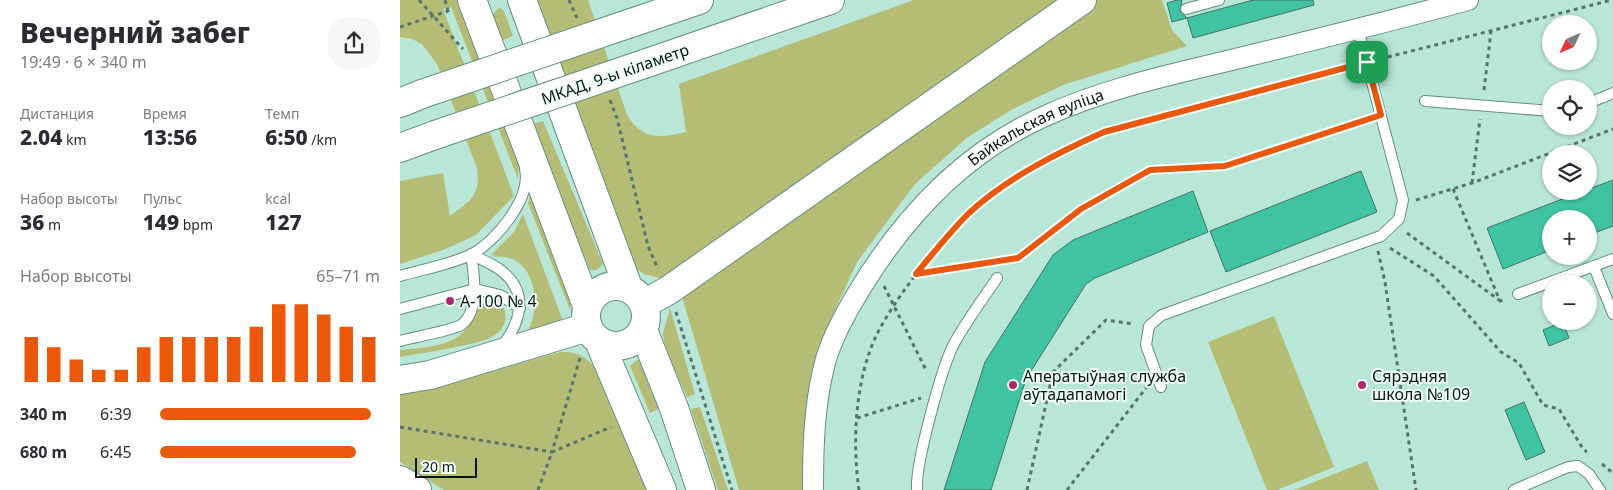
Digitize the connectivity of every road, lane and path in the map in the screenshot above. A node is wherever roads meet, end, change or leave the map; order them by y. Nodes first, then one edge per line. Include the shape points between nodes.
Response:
1 (419, 0) edge
2 (445, 0) edge
3 (522, 0) edge
4 (569, 0) edge
5 (699, 0) edge
6 (830, 0) edge
7 (1082, 0) edge
8 (1219, 0) edge
9 (1468, 0) edge
10 (1612, 0) edge
11 (460, 5) edge
12 (1186, 9) dead end
13 (433, 17) junction
14 (451, 18) dead end
15 (400, 27) edge
16 (580, 27) dead end
17 (1358, 30) junction
18 (458, 34) dead end
19 (1367, 62) junction
20 (1613, 93) edge
21 (411, 98) edge
22 (610, 99) dead end
23 (1597, 100) edge
24 (1425, 101) dead end
25 (512, 106) junction
26 (1542, 110) edge
27 (1381, 115) junction
28 (1613, 129) edge
29 (400, 148) edge
30 (1453, 189) junction
31 (1402, 204) junction
32 (1394, 224) junction
33 (1375, 238) junction
34 (471, 254) junction
35 (1613, 258) edge
36 (874, 267) junction
37 (1594, 267) junction
38 (916, 274) junction
39 (400, 276) edge
40 (997, 278) dead end
41 (476, 289) junction
42 (669, 290) junction
43 (1518, 294) joint
44 (1500, 301) junction
45 (894, 303) junction
46 (638, 307) junction
47 (520, 308) junction
48 (400, 309) edge
49 (1613, 314) edge
50 (1149, 326) junction
51 (589, 332) junction
52 (400, 341) edge
53 (492, 358) junction
54 (1158, 373) junction
55 (400, 380) edge
56 (1161, 387) dead end
57 (938, 393) junction
58 (857, 418) junction
59 (614, 426) dead end
60 (400, 427) edge
61 (552, 452) junction
62 (1590, 455) dead end
63 (1598, 461) dead end
64 (1613, 473) edge
65 (400, 480) edge
66 (417, 490) edge
67 (538, 490) edge
68 (662, 490) edge
69 (701, 490) edge
70 (732, 490) edge
71 (813, 490) edge
72 (860, 490) edge
73 (917, 490) edge
74 (1027, 490) edge
75 (1067, 490) edge
76 (1416, 490) edge
77 (1514, 490) edge
78 (1600, 490) edge

1 - 13 path
2 - 11 path
3 - 46 main road
4 - 16 path
5 - 21 main road, bridge
6 - 29 main road, МКАД, 9-ы кіламетр, bridge
7 - 42 main road
8 - 12 lane
9 - 17 street, Байкальская вуліца
10 - 19 path
11 - 13 path
11 - 14 path
11 - 25 main road
13 - 15 path
13 - 18 path via 464,49
17 - 19 lane
17 - 36 street, Байкальская вуліца via 1100,95 1041,118 992,145 946,182 909,219
19 - 27 lane
19 - 38 path via 1104,132 1029,170 970,213
20 - 23 lane
22 - 42 path via 648,246
24 - 26 lane
25 - 34 lane via 527,176 521,198 515,213
25 - 51 main road
27 - 31 lane via 1402,193
27 - 38 path via 1225,166 1150,170 1081,209 1018,258
28 - 30 path
30 - 31 path
30 - 44 path
31 - 32 lane via 1399,219
32 - 33 lane
32 - 44 path
33 - 50 lane via 1162,315
33 - 62 path via 1434,276 1501,352 1519,363 1544,405 1559,409 1582,449
33 - 76 path via 1385,282
34 - 39 lane
34 - 41 lane
34 - 47 lane via 499,269 512,281
35 - 37 lane
36 - 45 path
36 - 71 street, Байкальская вуліца via 845,314 826,358 816,408
37 - 43 lane
37 - 49 lane
38 - 45 path
40 - 57 lane via 954,343
41 - 47 lane via 500,295
41 - 48 lane
41 - 52 lane via 468,316 460,325
42 - 46 main road
42 - 70 path
43 - 44 path
45 - 57 path
45 - 58 path via 876,336 865,366
46 - 51 main road via 637,338 619,346 608,345
46 - 51 main road via 608,286 599,290
46 - 69 main road
47 - 53 lane via 512,334
50 - 54 lane via 1146,345
50 - 74 path via 1106,320 1053,372
51 - 53 main road
51 - 61 path
51 - 68 main road
53 - 55 main road via 430,376
54 - 56 lane
54 - 75 path
57 - 58 path
57 - 73 lane via 924,445
58 - 72 path via 855,445
59 - 61 path
60 - 61 path
61 - 67 path
63 - 64 path
65 - 66 main road
77 - 78 lane via 1568,467 1578,466 1589,474

